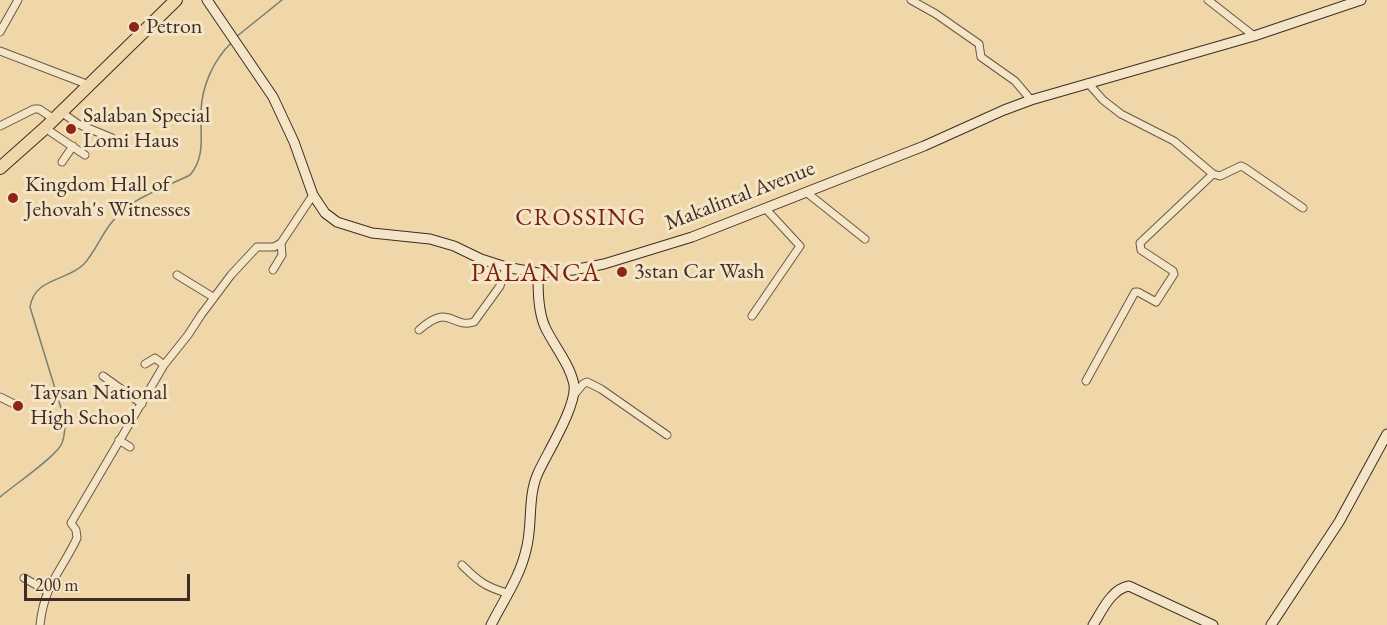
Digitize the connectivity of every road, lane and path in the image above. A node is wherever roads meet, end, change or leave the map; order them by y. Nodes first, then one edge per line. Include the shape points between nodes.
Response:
1 (18, 0) edge
2 (176, 0) edge
3 (207, 0) edge
4 (911, 0) edge
5 (1208, 0) edge
6 (1361, 0) edge
7 (1339, 4) edge
8 (0, 32) edge
9 (1254, 36) junction
10 (0, 51) edge
11 (1088, 83) junction
12 (89, 85) junction
13 (1031, 100) junction
14 (54, 119) junction
15 (0, 126) edge
16 (112, 138) dead end
17 (73, 146) junction
18 (85, 155) dead end
19 (62, 162) dead end
20 (0, 168) edge
21 (1213, 174) junction
22 (806, 192) junction
23 (313, 195) junction
24 (765, 208) junction
25 (1303, 208) dead end
26 (865, 239) dead end
27 (281, 243) junction
28 (506, 267) junction
29 (273, 270) dead end
30 (538, 273) junction
31 (177, 275) dead end
32 (213, 297) junction
33 (752, 316) dead end
34 (419, 330) dead end
35 (145, 364) dead end
36 (164, 365) junction
37 (103, 376) dead end
38 (1086, 381) dead end
39 (573, 396) junction
40 (0, 397) edge
41 (142, 404) junction
42 (16, 405) dead end
43 (1387, 434) edge
44 (667, 435) dead end
45 (119, 440) junction
46 (130, 447) dead end
47 (462, 565) dead end
48 (24, 578) dead end
49 (47, 591) junction
50 (507, 593) junction
51 (40, 625) edge
52 (491, 625) edge
53 (1093, 625) edge
54 (1213, 625) edge
55 (1271, 625) edge

1 - 8 street
2 - 12 highway
3 - 23 main road, Makalintal Avenue via 285,119
4 - 13 street via 980,44 981,57 1015,81
5 - 9 street
6 - 7 main road, Makalintal Avenue
7 - 9 main road, Makalintal Avenue
9 - 11 main road, Makalintal Avenue
10 - 12 street
11 - 13 main road, Makalintal Avenue
11 - 21 street via 1121,114 1173,141
12 - 14 highway
13 - 22 main road, Makalintal Avenue
14 - 15 street via 34,109
14 - 16 street via 78,123
14 - 17 street
14 - 20 highway
17 - 18 street
17 - 19 street
21 - 25 street via 1220,176 1241,166
21 - 38 street via 1140,243 1141,250 1174,274 1156,302 1136,292
22 - 24 main road, Makalintal Avenue
22 - 26 street
23 - 27 street
23 - 28 main road, Makalintal Avenue via 337,222 372,233 430,239
24 - 30 main road, Makalintal Avenue via 628,258
24 - 33 street via 800,246
27 - 29 street via 282,255
27 - 32 street via 253,250
28 - 30 main road, Makalintal Avenue
28 - 34 street via 500,286 474,322 434,318
30 - 39 main road via 544,325 570,373
31 - 32 street
32 - 36 street
35 - 36 street via 154,358
36 - 41 street
37 - 41 street
39 - 44 street via 587,382
39 - 50 main road via 536,477 527,548
40 - 42 street
41 - 45 street
43 - 55 main road via 1339,522
45 - 46 street
45 - 49 street via 71,523 77,538
47 - 50 street via 478,581
48 - 49 street
49 - 51 street
50 - 52 main road
53 - 54 main road via 1115,592 1129,586

